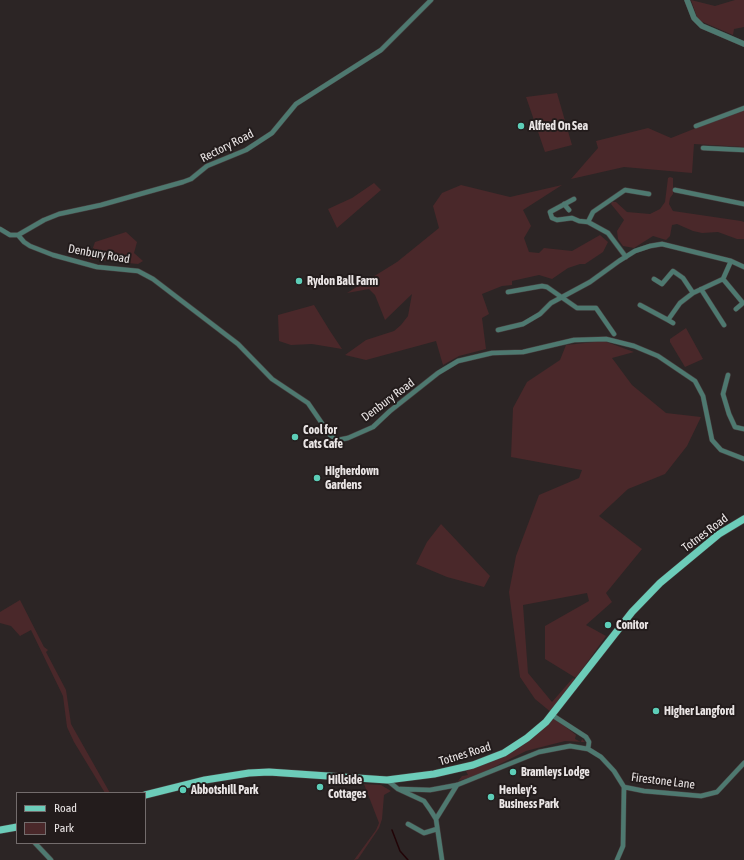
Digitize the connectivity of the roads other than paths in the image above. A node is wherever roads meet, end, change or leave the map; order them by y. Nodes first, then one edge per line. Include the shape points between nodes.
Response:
1 (431, 0) edge
2 (687, 0) edge
3 (744, 44) edge
4 (744, 108) edge
5 (696, 126) dead end
6 (703, 148) dead end
7 (744, 150) edge
8 (675, 190) dead end
9 (649, 194) dead end
10 (574, 199) dead end
11 (564, 204) junction
12 (744, 204) edge
13 (569, 210) dead end
14 (588, 222) junction
15 (0, 229) edge
16 (18, 235) junction
17 (626, 257) junction
18 (731, 261) junction
19 (744, 267) edge
20 (654, 279) dead end
21 (723, 279) junction
22 (701, 289) junction
23 (508, 292) dead end
24 (693, 293) junction
25 (562, 297) junction
26 (640, 305) dead end
27 (736, 309) dead end
28 (668, 320) junction
29 (673, 323) dead end
30 (724, 325) dead end
31 (498, 330) dead end
32 (614, 334) dead end
33 (728, 375) dead end
34 (744, 429) edge
35 (744, 459) edge
36 (744, 519) edge
37 (552, 715) junction
38 (588, 749) junction
39 (744, 763) edge
40 (387, 780) junction
41 (457, 785) junction
42 (624, 787) junction
43 (400, 789) junction
44 (146, 795) edge
45 (436, 819) junction
46 (408, 824) dead end
47 (16, 827) edge
48 (437, 829) junction
49 (0, 830) edge
50 (36, 844) edge
51 (51, 860) edge
52 (442, 860) edge
53 (617, 860) edge

1 - 16 street, Rectory Road via 381,50 296,104 272,133 246,150 207,166 187,181 59,214
2 - 3 street via 694,18 702,26
4 - 5 street
6 - 7 street
8 - 12 street
9 - 14 street via 625,190 593,212
10 - 11 street
11 - 13 street
11 - 14 street via 550,212 552,218 572,218
14 - 17 street via 608,233
15 - 16 street, Denbury Road
16 - 35 street, Denbury Road via 30,246 53,255 97,266 138,271 153,279 238,344 272,379 308,403 330,435 338,440 373,427 438,373 458,361 492,353 523,352 574,340 606,339 634,346 658,356 695,381 704,396 712,440 721,450
17 - 18 street via 635,251 662,244
17 - 25 street via 590,282
18 - 19 street
18 - 21 street
20 - 24 street via 662,284 673,271 683,278
21 - 22 street
21 - 27 street via 743,303
22 - 24 street
22 - 30 street
23 - 25 street via 542,286 552,289
24 - 28 street via 680,304
25 - 31 street via 523,324
25 - 32 street via 577,308 596,308
26 - 28 street
28 - 29 street
33 - 34 street via 723,394 735,427
36 - 37 main road, Totnes Road via 719,534 660,583 632,612
37 - 38 street, Firestone Lane via 586,737 589,742
37 - 40 main road, Totnes Road via 522,741 486,761 450,772
38 - 41 street via 570,746 551,748
38 - 42 street, Firestone Lane via 606,762
39 - 42 street, Firestone Lane via 717,792 701,796
40 - 43 street
40 - 44 main road, Totnes Road via 269,772 249,773
41 - 43 street via 430,790
41 - 45 street
42 - 53 street via 623,846
43 - 45 street via 424,801
45 - 48 street
46 - 48 street via 424,833
47 - 49 main road
48 - 52 street
50 - 51 street

